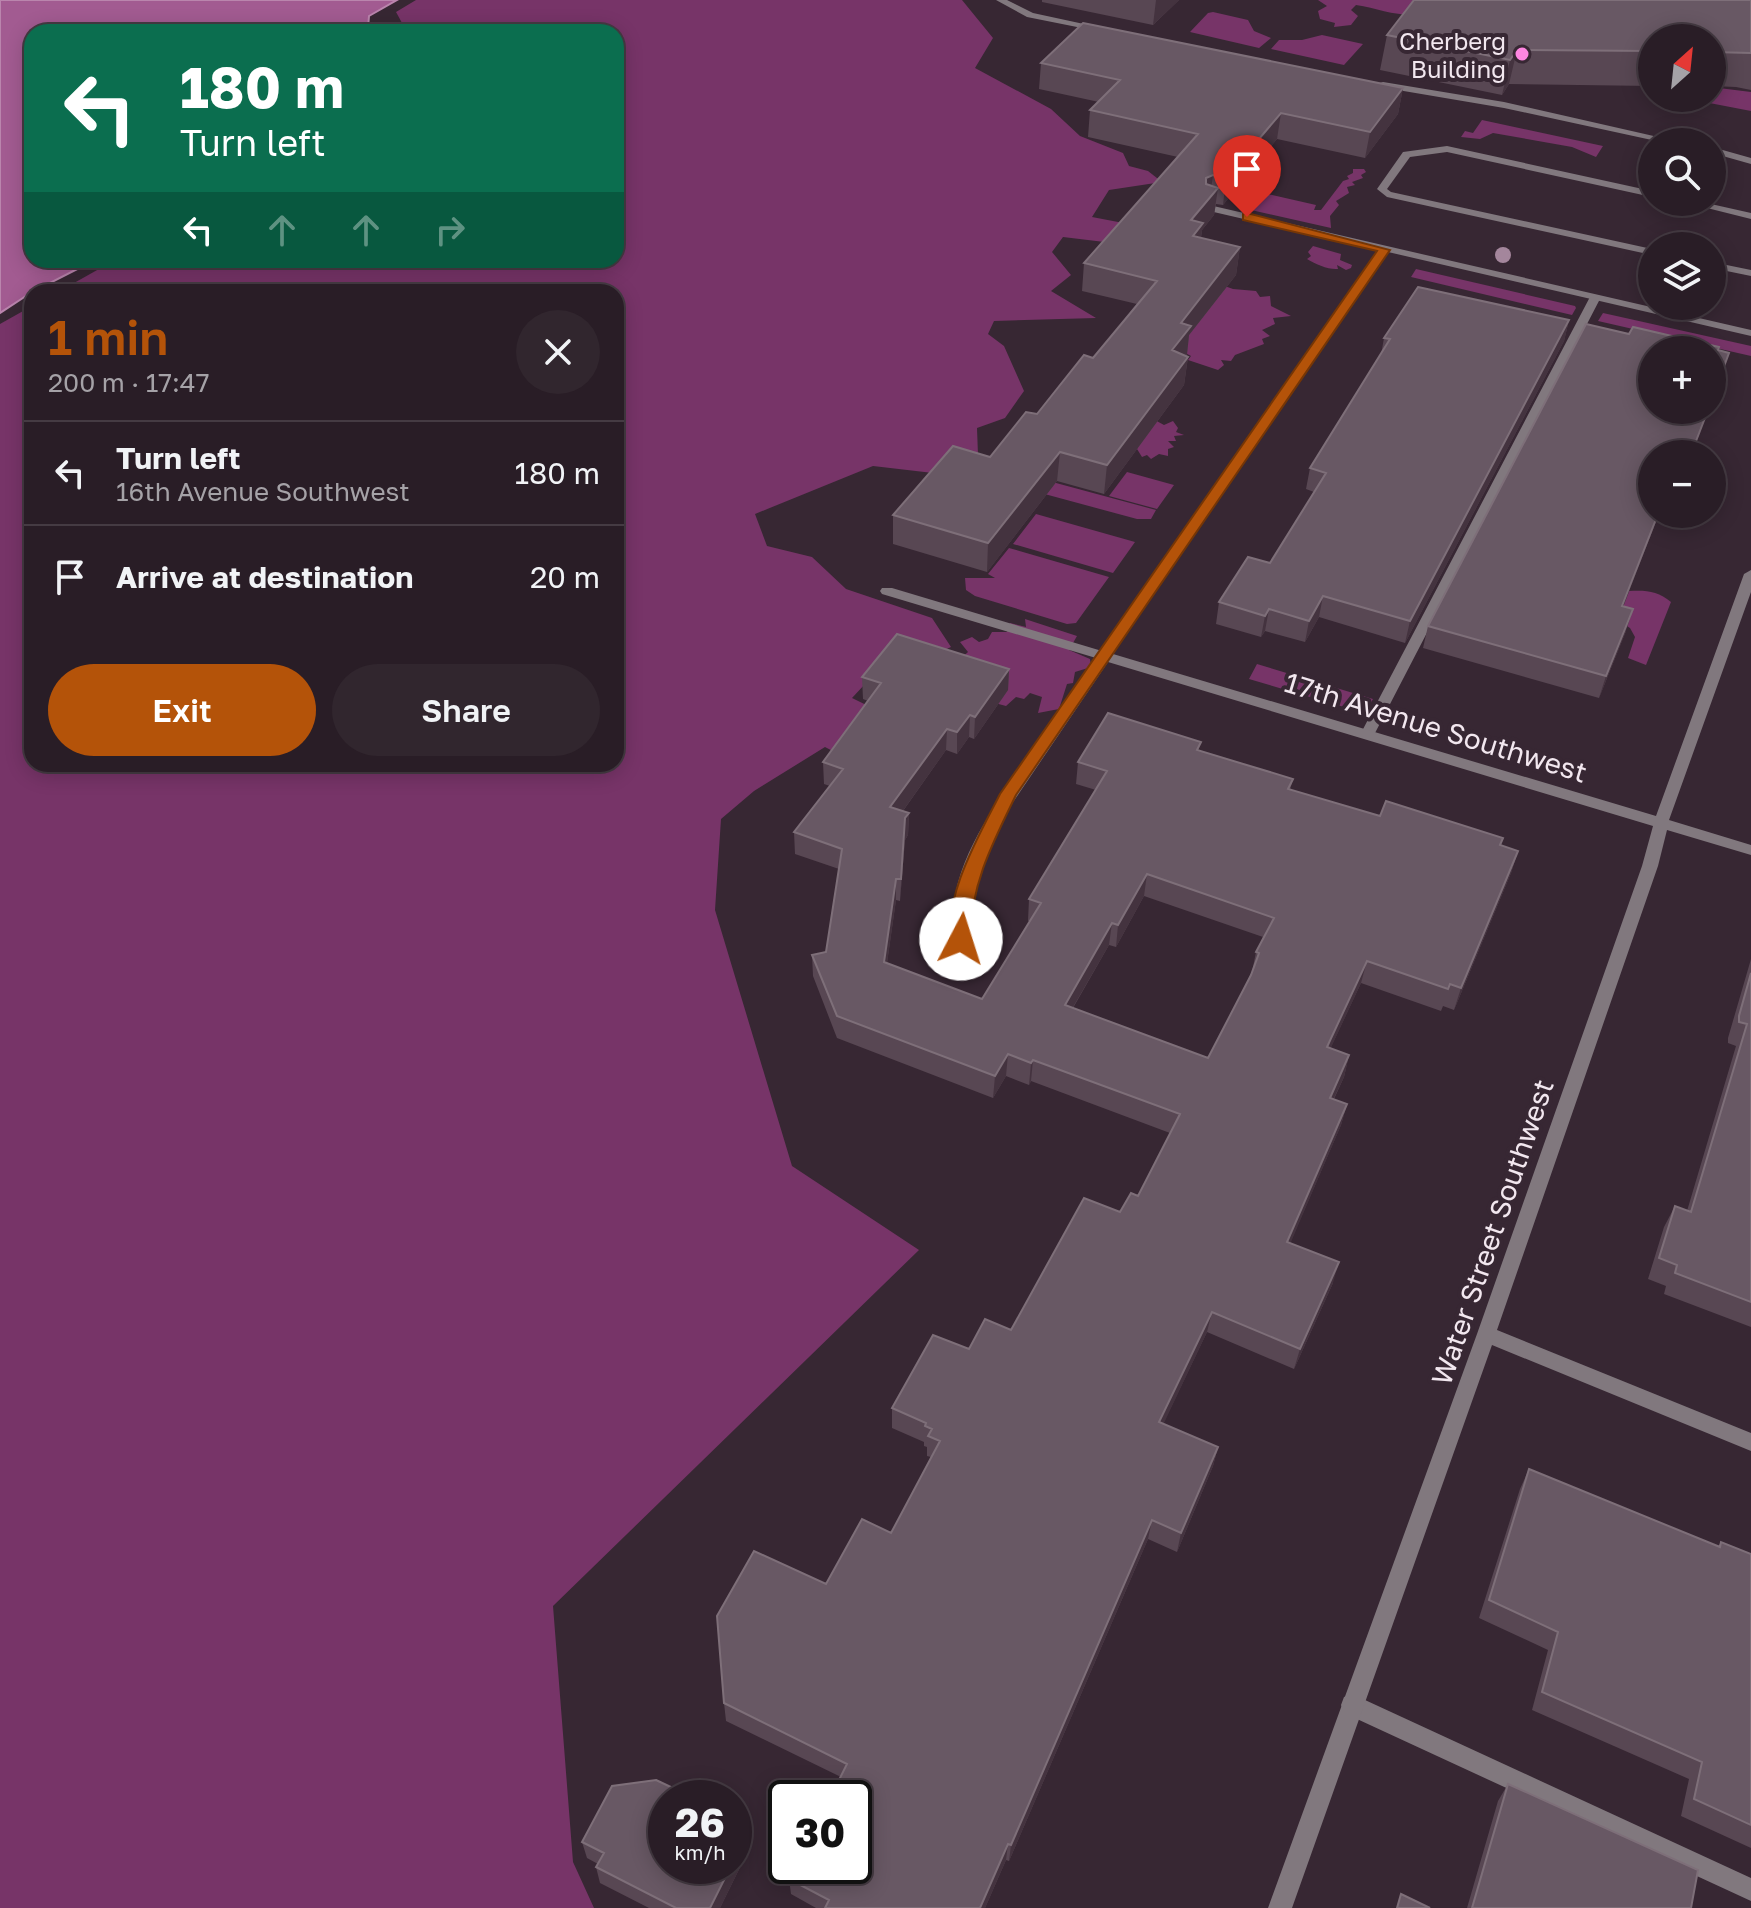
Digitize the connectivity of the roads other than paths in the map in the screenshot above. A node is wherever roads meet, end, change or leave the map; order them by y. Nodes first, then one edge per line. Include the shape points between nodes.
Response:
1 (1000, 0) edge
2 (1108, 31) edge
3 (1364, 81) edge
4 (1638, 134) edge
5 (1726, 154) edge
6 (1751, 161) edge
7 (1638, 191) edge
8 (1209, 208) edge
9 (1726, 210) edge
10 (1751, 216) edge
11 (1638, 249) edge
12 (1384, 250) junction
13 (1726, 268) edge
14 (1751, 273) edge
15 (1595, 297) junction
16 (1751, 333) edge
17 (1751, 574) edge
18 (887, 591) dead end
19 (1105, 655) junction
20 (1368, 733) junction
21 (1661, 823) junction
22 (1751, 850) edge
23 (974, 964) dead end
24 (1486, 1334) junction
25 (1751, 1442) edge
26 (1352, 1705) junction
27 (1751, 1890) edge
28 (1280, 1908) edge

1 - 2 street via 1030,15
3 - 4 street
5 - 6 street
7 - 11 street via 1447,149 1407,154 1382,189
8 - 12 street
9 - 10 street
12 - 15 street
12 - 19 street
13 - 14 street
15 - 16 street
15 - 20 street
17 - 21 street, Water Street Southwest
18 - 19 street, 17th Avenue Southwest
19 - 20 street, 17th Avenue Southwest
19 - 23 street via 991,825 962,908 961,939
20 - 21 street, 17th Avenue Southwest
21 - 22 street, 17th Avenue Southwest
21 - 24 street, Water Street Southwest
24 - 25 street
24 - 26 street, Water Street Southwest
26 - 27 street
26 - 28 street, Water Street Southwest

